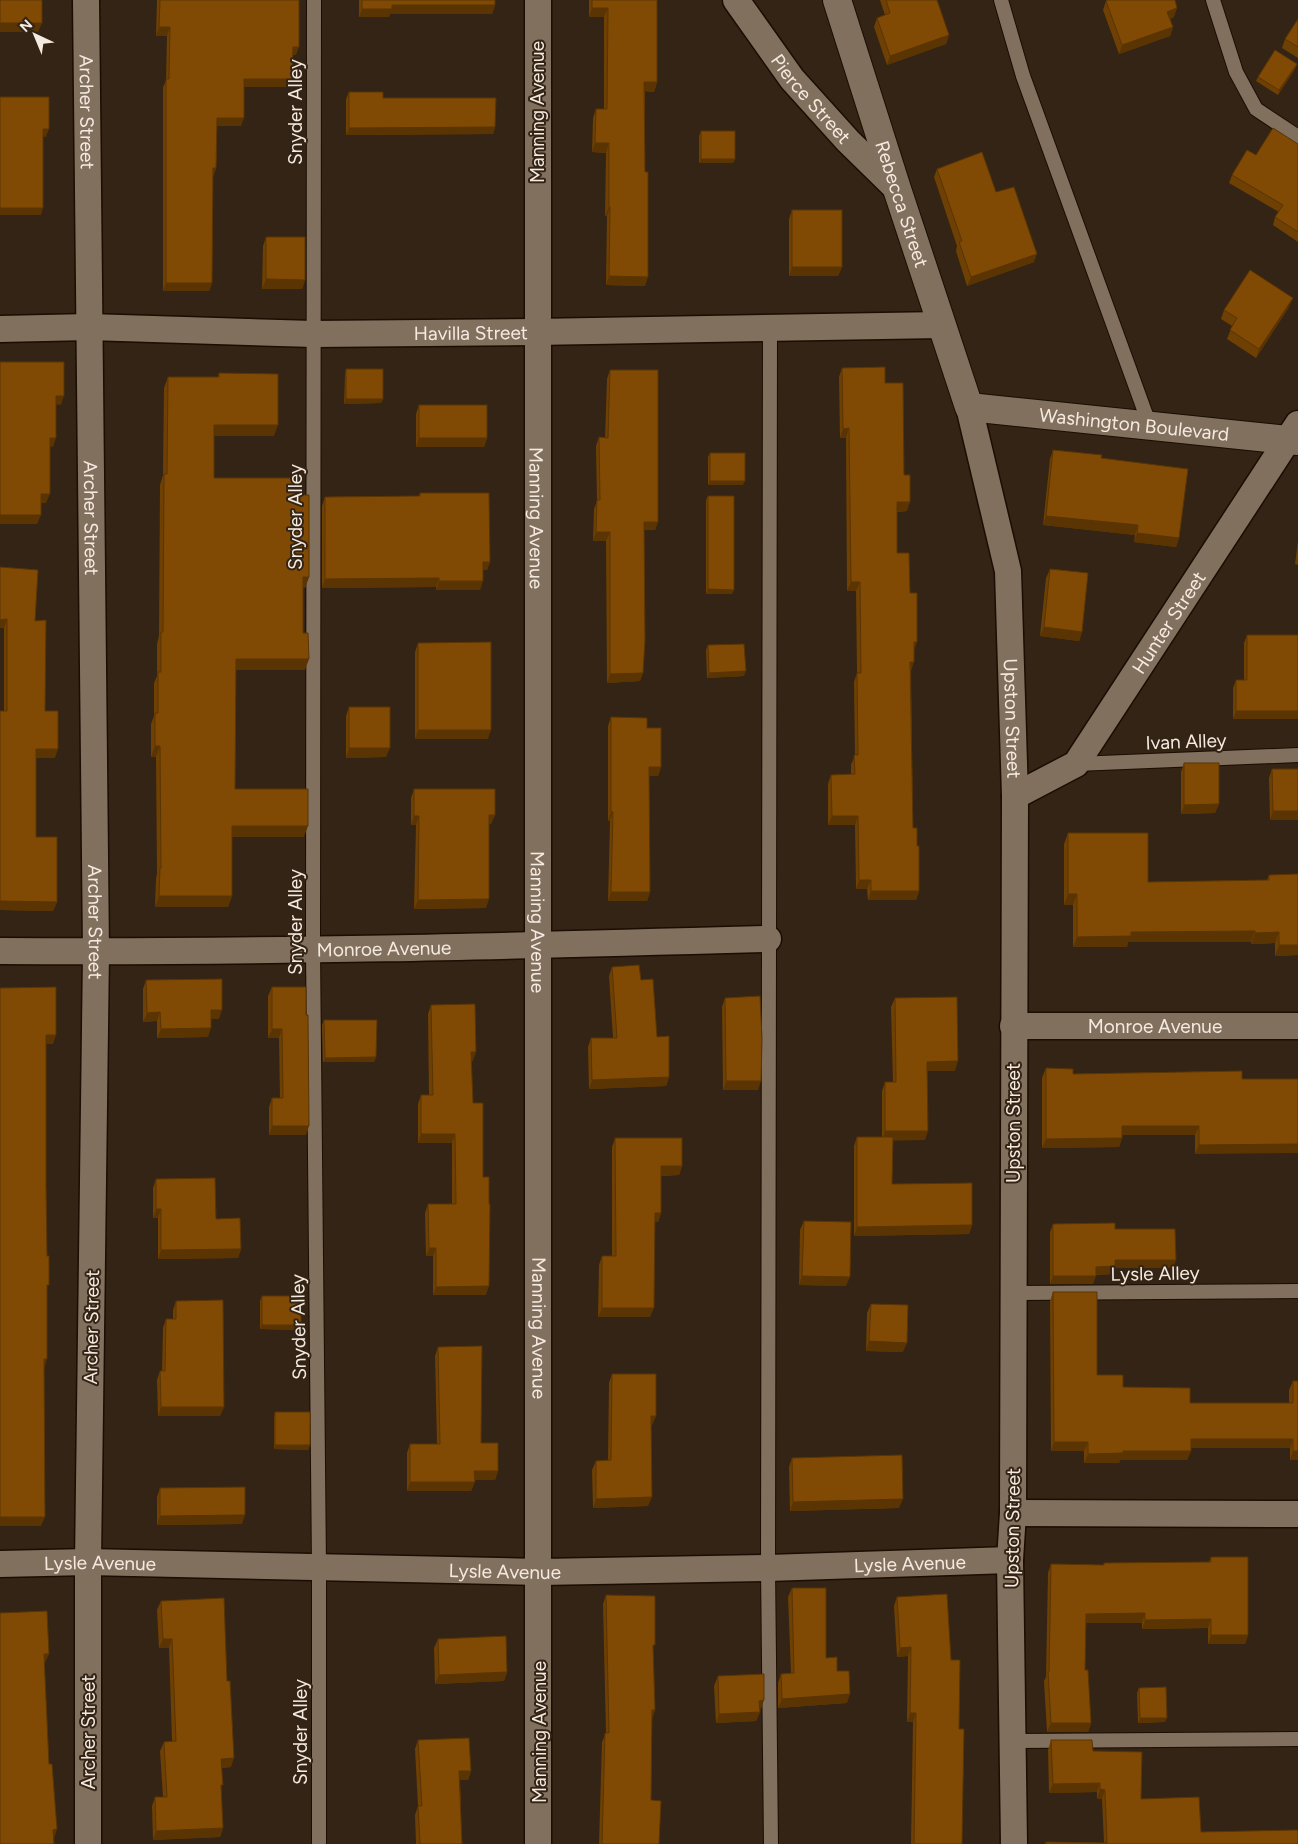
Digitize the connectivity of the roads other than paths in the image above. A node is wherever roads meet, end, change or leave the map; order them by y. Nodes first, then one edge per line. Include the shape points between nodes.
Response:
1 (86, 0) edge
2 (314, 0) edge
3 (538, 0) edge
4 (736, 0) edge
5 (837, 0) edge
6 (1001, 0) edge
7 (1213, 0) edge
8 (1298, 137) edge
9 (897, 189) junction
10 (942, 325) junction
11 (90, 327) junction
12 (770, 328) junction
13 (0, 329) edge
14 (535, 332) junction
15 (314, 334) junction
16 (970, 407) junction
17 (1150, 426) junction
18 (1294, 435) edge
19 (1298, 755) edge
20 (1076, 764) junction
21 (1015, 796) junction
22 (768, 939) junction
23 (537, 946) junction
24 (314, 949) junction
25 (0, 951) edge
26 (96, 952) junction
27 (1013, 1026) junction
28 (1298, 1026) edge
29 (1298, 1291) edge
30 (1013, 1293) junction
31 (1013, 1513) junction
32 (1298, 1514) edge
33 (1010, 1560) junction
34 (88, 1562) junction
35 (0, 1564) edge
36 (319, 1567) junction
37 (768, 1568) junction
38 (540, 1572) junction
39 (1298, 1739) edge
40 (1012, 1740) junction
41 (88, 1844) edge
42 (319, 1844) edge
43 (538, 1844) edge
44 (771, 1844) edge
45 (1014, 1844) edge

1 - 11 street, Archer Street
2 - 15 lane, Snyder Alley
3 - 14 street, Manning Avenue
4 - 9 street, Pierce Street via 792,80
5 - 9 street, Rebecca Street
6 - 17 lane via 1023,76
7 - 8 lane via 1236,72 1256,109
9 - 10 street, Rebecca Street
10 - 12 street, Havilla Street
10 - 16 street, Rebecca Street
11 - 13 street, Havilla Street
11 - 15 street, Havilla Street
11 - 26 street, Archer Street
12 - 14 street, Havilla Street
12 - 22 lane
14 - 15 street, Havilla Street
14 - 23 street, Manning Avenue
15 - 24 lane, Snyder Alley
16 - 17 street, Washington Boulevard
16 - 21 street, Upston Street via 1008,571
17 - 18 street, Washington Boulevard
18 - 20 street, Hunter Street
19 - 20 lane, Ivan Alley
20 - 21 street, Hunter Street
21 - 27 street, Upston Street
22 - 23 street, Monroe Avenue
22 - 37 lane
23 - 24 street, Monroe Avenue
23 - 38 street, Manning Avenue
24 - 26 street, Monroe Avenue
24 - 36 lane, Snyder Alley
25 - 26 street, Monroe Avenue
26 - 34 street, Archer Street
27 - 28 street, Monroe Avenue
27 - 30 street, Upston Street
29 - 30 lane, Lysle Alley
30 - 31 street, Upston Street
31 - 32 street
31 - 33 street, Upston Street
33 - 37 street, Lysle Avenue
33 - 40 street, Upston Street
34 - 35 street, Lysle Avenue
34 - 36 street, Lysle Avenue
34 - 41 street, Archer Street
36 - 38 street, Lysle Avenue
36 - 42 lane, Snyder Alley
37 - 38 street, Lysle Avenue
37 - 44 lane
38 - 43 street, Manning Avenue
39 - 40 lane
40 - 45 street, Upston Street

